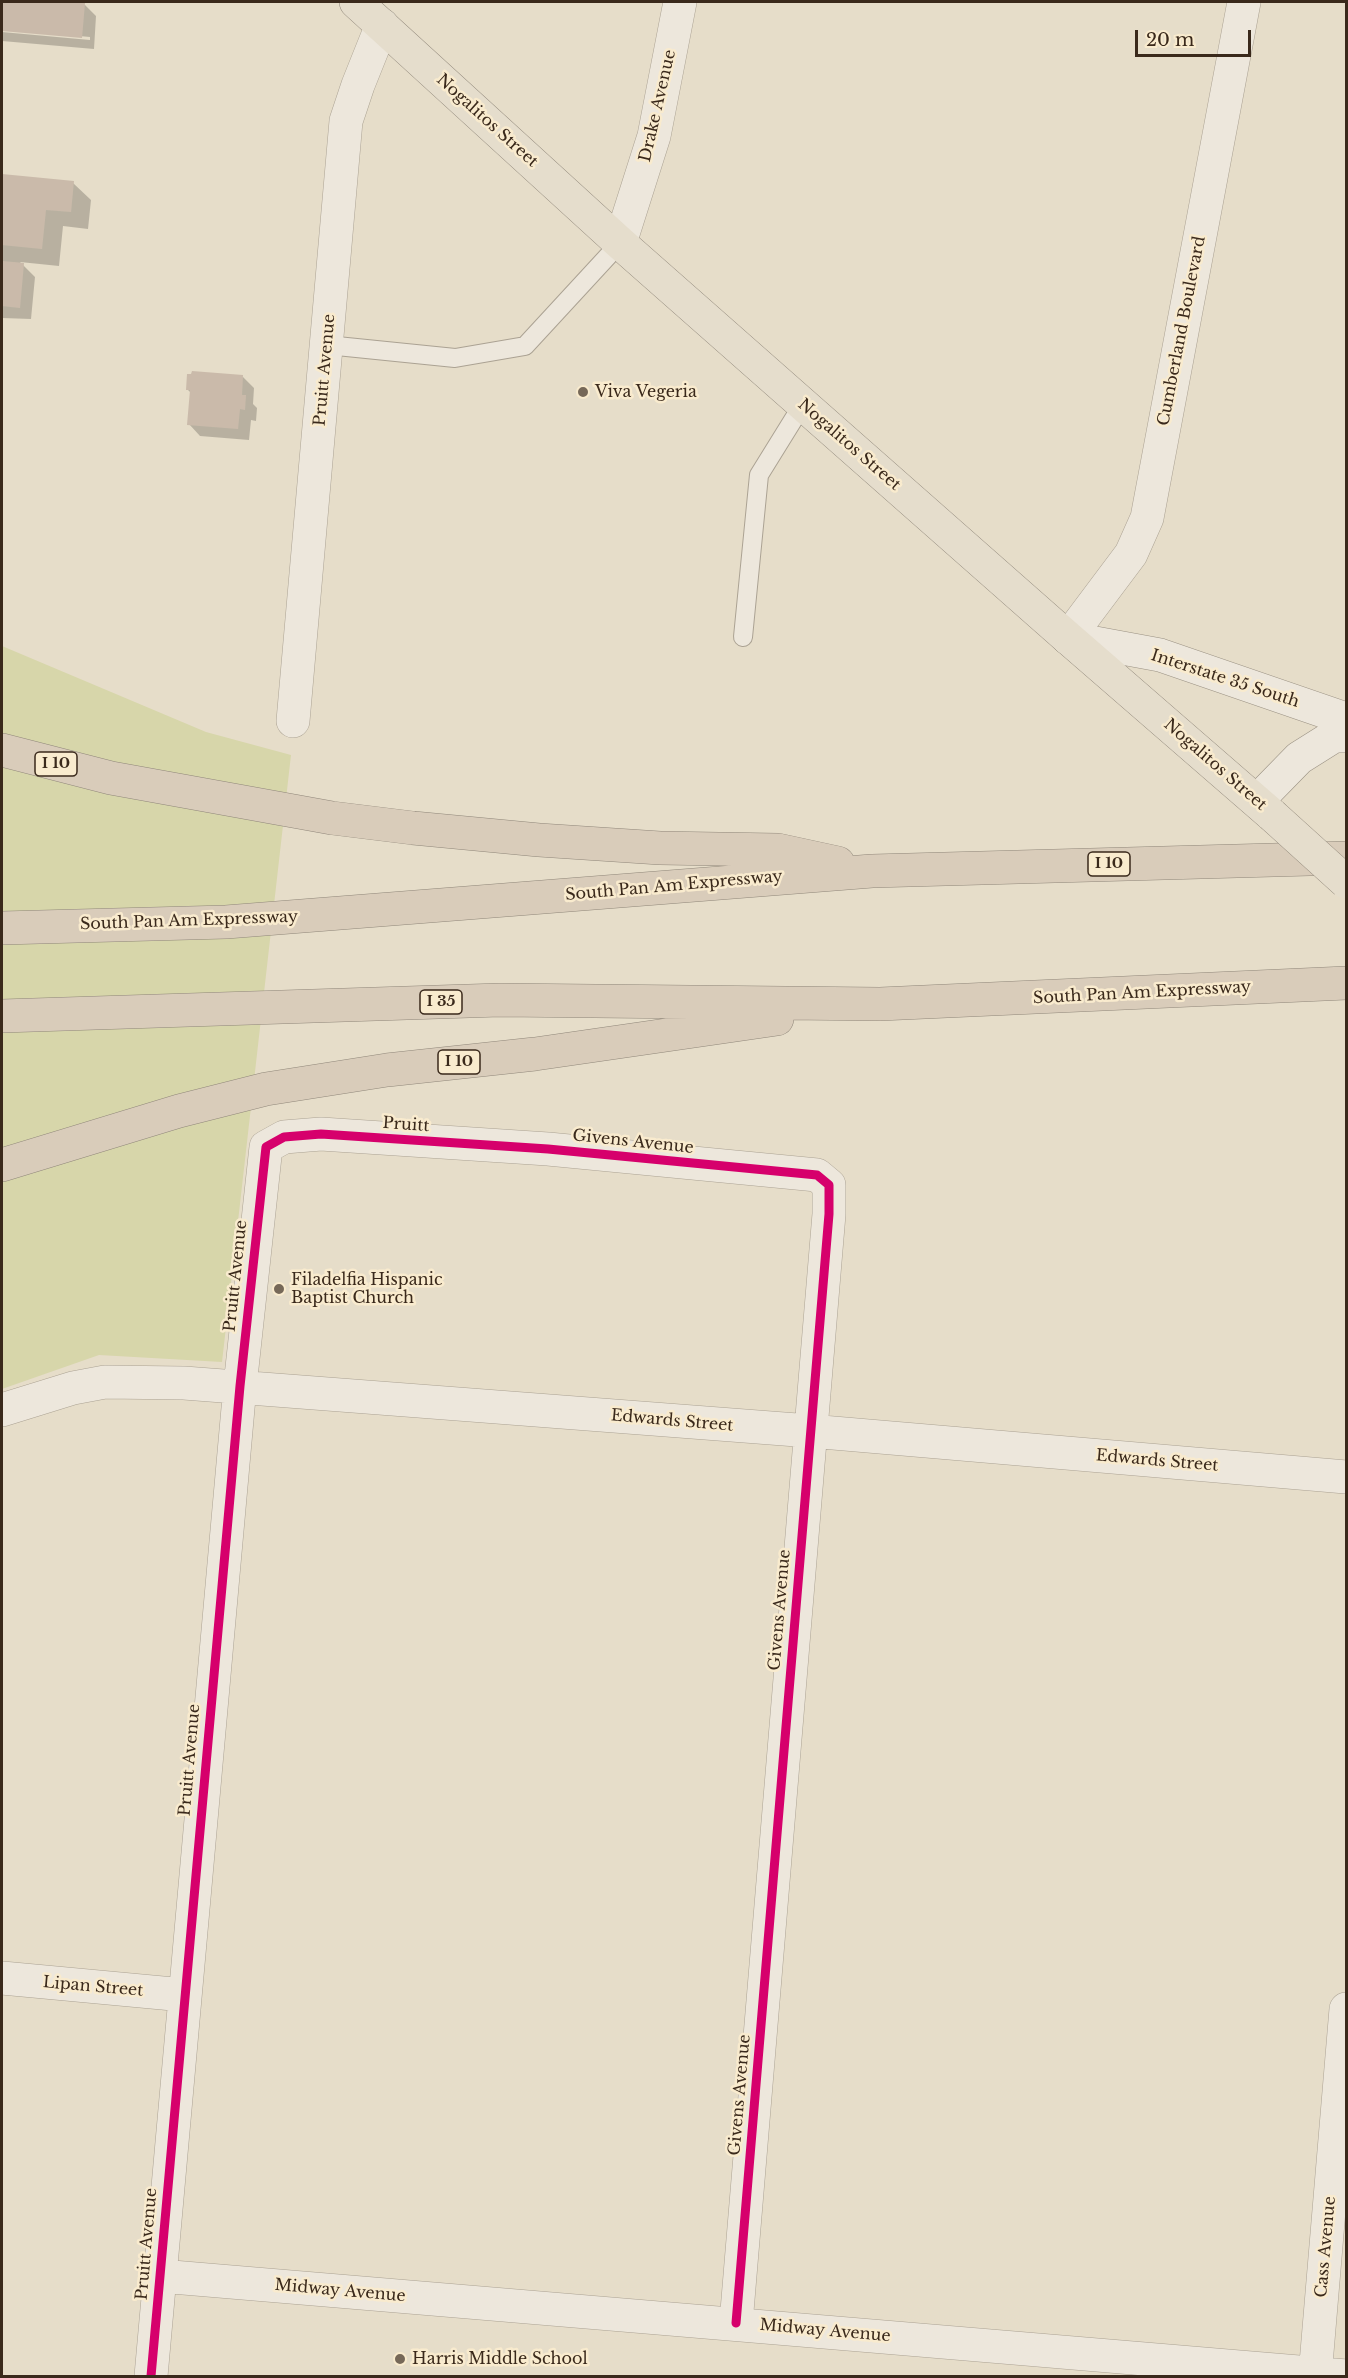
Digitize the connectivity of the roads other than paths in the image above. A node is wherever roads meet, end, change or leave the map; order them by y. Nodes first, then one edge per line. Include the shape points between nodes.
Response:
1 (356, 2) edge
2 (680, 2) edge
3 (1244, 2) edge
4 (382, 25) junction
5 (620, 243) junction
6 (327, 345) junction
7 (803, 404) junction
8 (742, 637) dead end
9 (1068, 638) junction
10 (1347, 719) edge
11 (293, 721) dead end
12 (1347, 736) edge
13 (2, 750) edge
14 (1265, 808) junction
15 (1347, 858) edge
16 (872, 871) junction
17 (1347, 882) edge
18 (2, 928) edge
19 (1347, 983) edge
20 (880, 1004) junction
21 (2, 1016) edge
22 (266, 1147) joint
23 (548, 1149) joint
24 (45, 1151) junction
25 (2, 1165) edge
26 (2, 1172) edge
27 (240, 1386) junction
28 (2, 1410) edge
29 (810, 1431) junction
30 (1347, 1477) edge
31 (2, 1978) edge
32 (184, 1995) junction
33 (1347, 2009) edge
34 (160, 2276) junction
35 (736, 2323) junction
36 (1325, 2375) edge
37 (151, 2376) edge

1 - 4 main road, Nogalitos Street
2 - 5 street, Drake Avenue via 654,136
3 - 9 street, Cumberland Boulevard via 1147,518 1131,554
4 - 5 main road, Nogalitos Street
4 - 6 street, Pruitt Avenue via 346,121
5 - 6 lane via 525,346 455,358
5 - 7 main road, Nogalitos Street
6 - 11 street, Pruitt Avenue
7 - 8 lane via 759,475
7 - 9 main road, Nogalitos Street
9 - 10 street, Interstate 35 South via 1160,655
9 - 14 main road, Nogalitos Street
12 - 14 street via 1334,736 1299,758
13 - 16 highway, I 10 via 111,777 332,818 539,840 778,850
14 - 17 main road, Nogalitos Street, bridge
15 - 16 highway, South Pan Am Expressway / I 10
16 - 18 highway, South Pan Am Expressway via 226,922
19 - 20 highway, South Pan Am Expressway / I 10
20 - 21 highway, South Pan Am Expressway / I 35 via 500,1000
20 - 24 highway, I 10 via 266,1089
22 - 23 street, Pruitt via 284,1137 321,1134
22 - 27 street, Pruitt Avenue
23 - 29 street, Givens Avenue via 817,1175 829,1185
24 - 25 highway
24 - 26 highway, I 10
27 - 28 street, Edwards Street via 105,1382
27 - 29 street, Edwards Street
27 - 32 street, Pruitt Avenue
29 - 30 street, Edwards Street
29 - 35 street, Givens Avenue
31 - 32 street, Lipan Street
32 - 34 street, Pruitt Avenue
33 - 36 street, Cass Avenue
34 - 35 street, Midway Avenue
34 - 37 street, Pruitt Avenue
35 - 36 street, Midway Avenue

